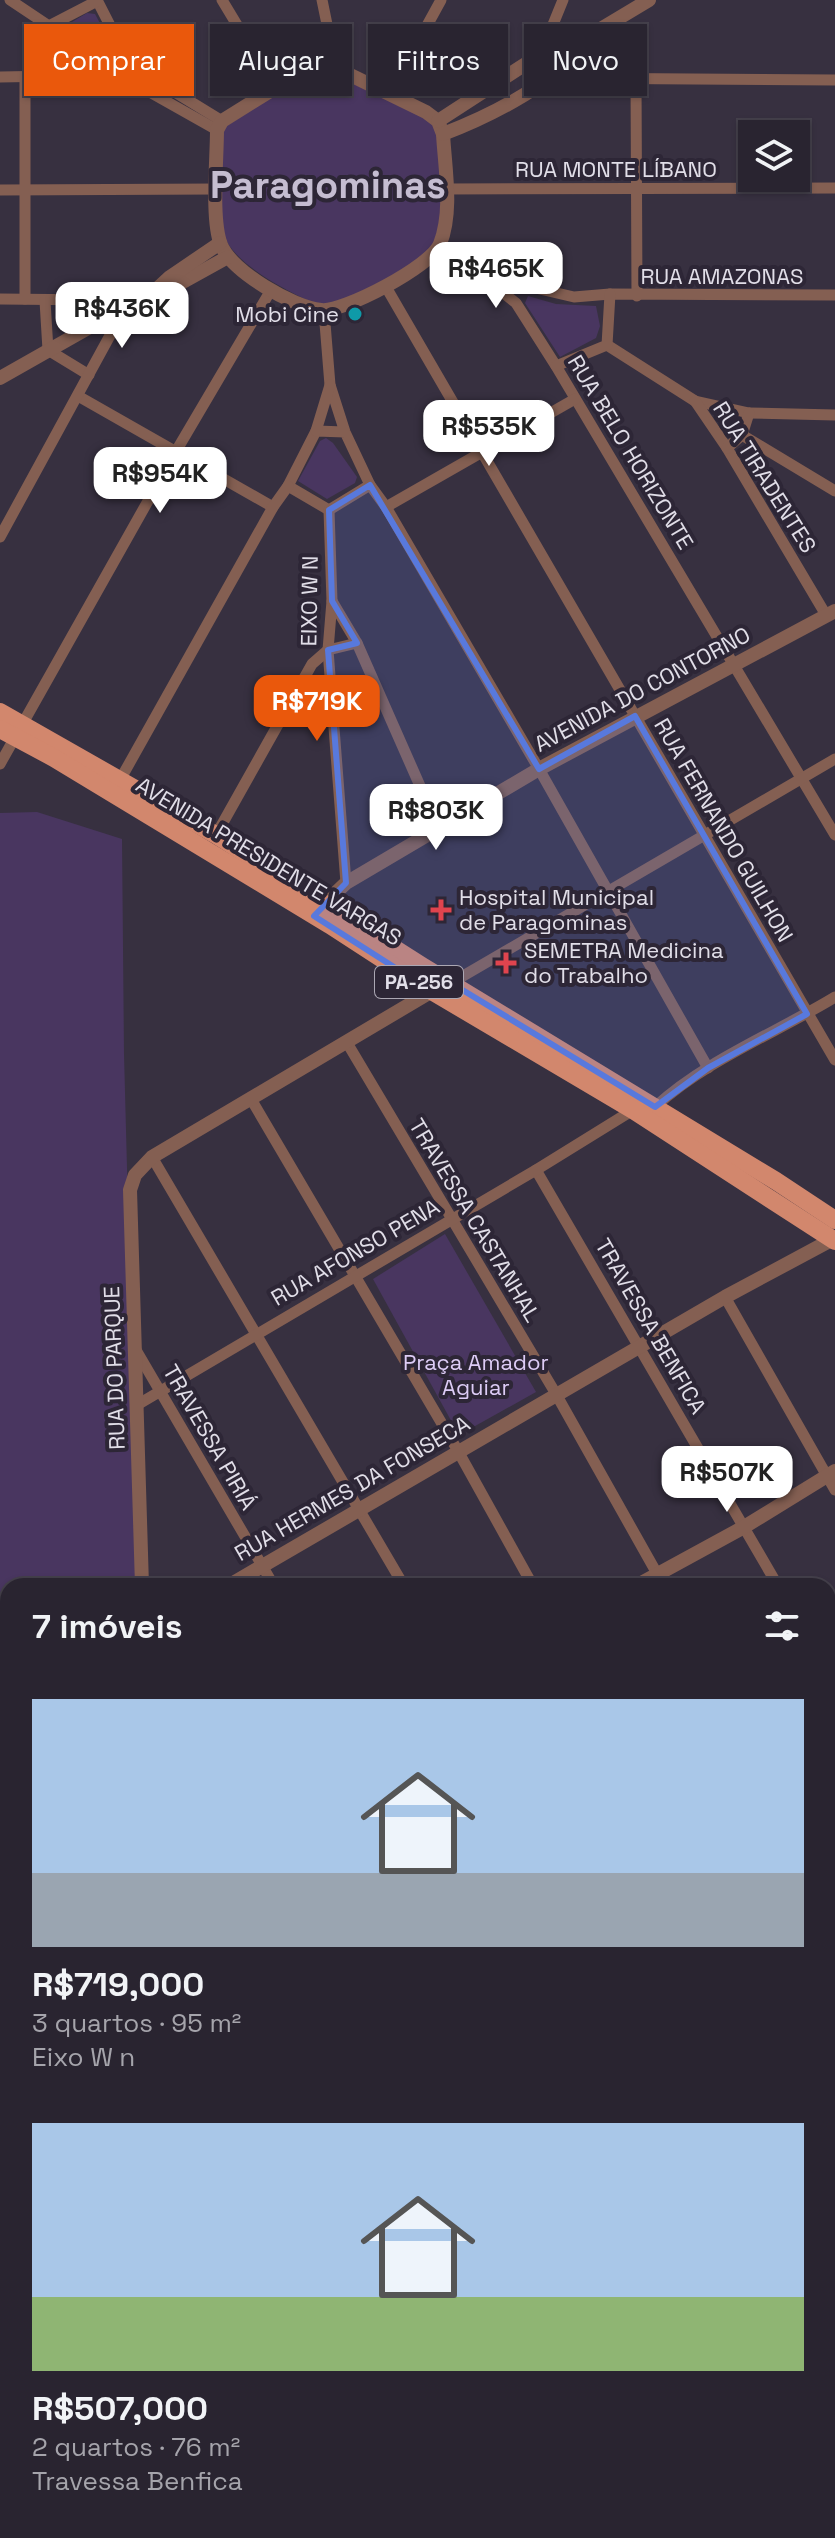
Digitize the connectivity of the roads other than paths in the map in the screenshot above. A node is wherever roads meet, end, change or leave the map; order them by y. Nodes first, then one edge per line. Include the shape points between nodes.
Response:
1 (10, 0) edge
2 (222, 0) edge
3 (322, 0) edge
4 (333, 0) edge
5 (441, 0) edge
6 (563, 0) edge
7 (649, 0) edge
8 (97, 1) edge
9 (328, 17) junction
10 (46, 24) edge
11 (53, 24) edge
12 (110, 24) edge
13 (236, 24) edge
14 (329, 24) edge
15 (428, 24) edge
16 (553, 24) edge
17 (609, 24) edge
18 (524, 67) edge
19 (0, 77) edge
20 (24, 77) edge
21 (647, 80) edge
22 (835, 80) edge
23 (524, 93) edge
24 (25, 96) edge
25 (160, 96) edge
26 (177, 96) edge
27 (263, 96) edge
28 (394, 96) edge
29 (636, 96) edge
30 (219, 126) junction
31 (441, 128) junction
32 (835, 188) edge
33 (217, 189) junction
34 (446, 189) junction
35 (638, 189) junction
36 (0, 190) edge
37 (25, 190) junction
38 (220, 243) junction
39 (437, 251) junction
40 (228, 257) junction
41 (527, 286) junction
42 (386, 287) junction
43 (157, 289) junction
44 (271, 290) junction
45 (610, 294) junction
46 (835, 295) edge
47 (637, 296) junction
48 (0, 299) edge
49 (25, 299) junction
50 (45, 301) junction
51 (516, 303) junction
52 (124, 308) junction
53 (324, 311) junction
54 (607, 345) junction
55 (48, 350) junction
56 (556, 366) junction
57 (89, 375) junction
58 (0, 378) edge
59 (330, 385) junction
60 (78, 396) junction
61 (575, 399) junction
62 (695, 401) junction
63 (749, 413) junction
64 (835, 415) edge
65 (316, 431) junction
66 (345, 432) junction
67 (742, 435) junction
68 (727, 448) junction
69 (482, 452) junction
70 (175, 453) junction
71 (370, 485) junction
72 (288, 486) junction
73 (835, 491) edge
74 (273, 507) junction
75 (386, 507) junction
76 (329, 510) junction
77 (0, 537) edge
78 (332, 601) junction
79 (831, 613) edge
80 (357, 643) junction
81 (328, 650) junction
82 (734, 664) junction
83 (0, 712) edge
84 (635, 716) junction
85 (12, 730) edge
86 (835, 759) edge
87 (0, 764) edge
88 (539, 769) junction
89 (801, 777) junction
90 (120, 780) junction
91 (439, 829) junction
92 (704, 834) junction
93 (216, 835) junction
94 (835, 835) edge
95 (346, 883) junction
96 (607, 891) junction
97 (318, 909) junction
98 (451, 983) junction
99 (430, 990) junction
100 (835, 997) edge
101 (807, 1014) junction
102 (346, 1041) junction
103 (835, 1060) edge
104 (708, 1068) junction
105 (251, 1099) junction
106 (655, 1107) junction
107 (633, 1110) junction
108 (152, 1157) junction
109 (536, 1170) junction
110 (452, 1219) junction
111 (835, 1220) edge
112 (834, 1240) edge
113 (355, 1275) junction
114 (725, 1297) junction
115 (257, 1333) junction
116 (640, 1346) junction
117 (136, 1350) junction
118 (161, 1391) junction
119 (556, 1394) junction
120 (137, 1405) junction
121 (458, 1451) junction
122 (831, 1473) edge
123 (835, 1490) edge
124 (359, 1509) junction
125 (744, 1527) junction
126 (262, 1566) junction
127 (142, 1578) edge
128 (242, 1578) edge
129 (269, 1578) edge
130 (399, 1578) edge
131 (529, 1578) edge
132 (659, 1578) edge
133 (663, 1578) edge
134 (773, 1578) edge

1 - 10 street
2 - 13 street
3 - 9 street
4 - 9 street
5 - 15 street
6 - 16 street
7 - 17 street
8 - 11 street
8 - 12 street
9 - 14 street
18 - 31 street
19 - 20 street
21 - 22 street
23 - 31 street via 473,122
24 - 37 street
25 - 30 street
26 - 30 street
27 - 30 street
28 - 31 street
29 - 35 street
30 - 33 street
31 - 34 street
32 - 35 street, RUA MONTE LÍBANO
33 - 37 street
33 - 38 street
34 - 35 street, RUA MONTE LÍBANO
34 - 39 street
35 - 47 street
36 - 37 street
37 - 49 street
38 - 40 street
38 - 43 street
39 - 41 street, RUA AMAZONAS
39 - 42 street
39 - 51 street, RUA BELO HORIZONTE
40 - 43 street via 182,283
40 - 44 street
41 - 45 street, RUA AMAZONAS via 574,297
41 - 51 street
42 - 53 street
42 - 69 street, RUA FERNANDO GUILHON
43 - 52 street
44 - 53 street
44 - 70 street
45 - 47 street, RUA AMAZONAS
45 - 54 street
46 - 47 street, RUA AMAZONAS
48 - 49 street
49 - 50 street
50 - 52 street via 100,300
50 - 55 street
51 - 56 street, RUA BELO HORIZONTE
52 - 55 street
52 - 57 street
53 - 59 street
54 - 56 street
54 - 62 street
55 - 57 street
55 - 58 street
56 - 61 street, RUA BELO HORIZONTE
57 - 60 street
59 - 65 street
59 - 66 street
60 - 70 street
60 - 77 street
61 - 69 street
61 - 82 street, RUA BELO HORIZONTE
62 - 63 street
62 - 68 street, RUA TIRADENTES
63 - 64 street
63 - 67 street
65 - 66 street
65 - 72 street
66 - 71 street
67 - 68 street
67 - 73 street
68 - 79 street, RUA TIRADENTES
69 - 75 street
69 - 84 street, RUA FERNANDO GUILHON
70 - 74 street
70 - 85 street
71 - 75 street
71 - 76 street
72 - 74 street
72 - 76 street
74 - 90 street
75 - 88 street
76 - 78 street, EIXO W N
78 - 80 street
78 - 81 street, EIXO W N
79 - 82 street, AVENIDA DO CONTORNO
80 - 81 street
80 - 91 street
81 - 93 street via 312,664
81 - 95 street, EIXO W N
82 - 84 street, AVENIDA DO CONTORNO
82 - 89 street, RUA BELO HORIZONTE
83 - 85 main road, AVENIDA PRESIDENTE VARGAS / PA-256
84 - 88 street, AVENIDA DO CONTORNO
84 - 92 street, RUA FERNANDO GUILHON
85 - 87 street
85 - 90 main road, AVENIDA PRESIDENTE VARGAS / PA-256
85 - 97 main road, AVENIDA PRESIDENTE VARGAS / PA-256
86 - 89 street
88 - 91 street, AVENIDA DO CONTORNO
88 - 96 street
89 - 92 street
89 - 94 street, RUA BELO HORIZONTE
90 - 93 main road, AVENIDA PRESIDENTE VARGAS / PA-256
91 - 95 street, AVENIDA DO CONTORNO
92 - 96 street
92 - 101 street, RUA FERNANDO GUILHON
93 - 97 main road, AVENIDA PRESIDENTE VARGAS / PA-256
95 - 97 street, AVENIDA DO CONTORNO
96 - 98 street
96 - 104 street
97 - 98 main road, AVENIDA PRESIDENTE VARGAS / PA-256
97 - 99 main road, AVENIDA PRESIDENTE VARGAS / PA-256
98 - 99 street
98 - 106 main road, AVENIDA PRESIDENTE VARGAS / PA-256
99 - 102 street
99 - 107 main road, AVENIDA PRESIDENTE VARGAS / PA-256
100 - 101 street
101 - 103 street, RUA FERNANDO GUILHON
101 - 104 street
102 - 105 street
102 - 110 street, TRAVESSA CASTANHAL
104 - 106 street
105 - 108 street
105 - 113 street
106 - 111 main road, AVENIDA PRESIDENTE VARGAS / PA-256
107 - 109 street, RUA AFONSO PENA
107 - 112 main road, AVENIDA PRESIDENTE VARGAS / PA-256
108 - 115 street
108 - 117 street, RUA DO PARQUE via 135,1175 130,1190
109 - 110 street, RUA AFONSO PENA
109 - 116 street, TRAVESSA BENFICA
110 - 113 street, RUA AFONSO PENA
110 - 119 street, TRAVESSA CASTANHAL
112 - 114 street, RUA HERMES DA FONSECA
113 - 115 street, RUA AFONSO PENA
113 - 121 street
114 - 116 street, RUA HERMES DA FONSECA
114 - 122 street
115 - 118 street, RUA AFONSO PENA
115 - 124 street
116 - 119 street, RUA HERMES DA FONSECA
116 - 125 street, TRAVESSA BENFICA
117 - 118 street, TRAVESSA PIRIÁ
117 - 120 street, RUA DO PARQUE
118 - 120 street, RUA AFONSO PENA
118 - 126 street, TRAVESSA PIRIÁ
119 - 121 street, RUA HERMES DA FONSECA
119 - 132 street, TRAVESSA CASTANHAL
120 - 127 street, RUA DO PARQUE
121 - 124 street, RUA HERMES DA FONSECA
121 - 131 street
122 - 123 street
122 - 125 street
124 - 126 street, RUA HERMES DA FONSECA
124 - 130 street
125 - 133 street
125 - 134 street, TRAVESSA BENFICA
126 - 128 street, RUA HERMES DA FONSECA
126 - 129 street, TRAVESSA PIRIÁ

